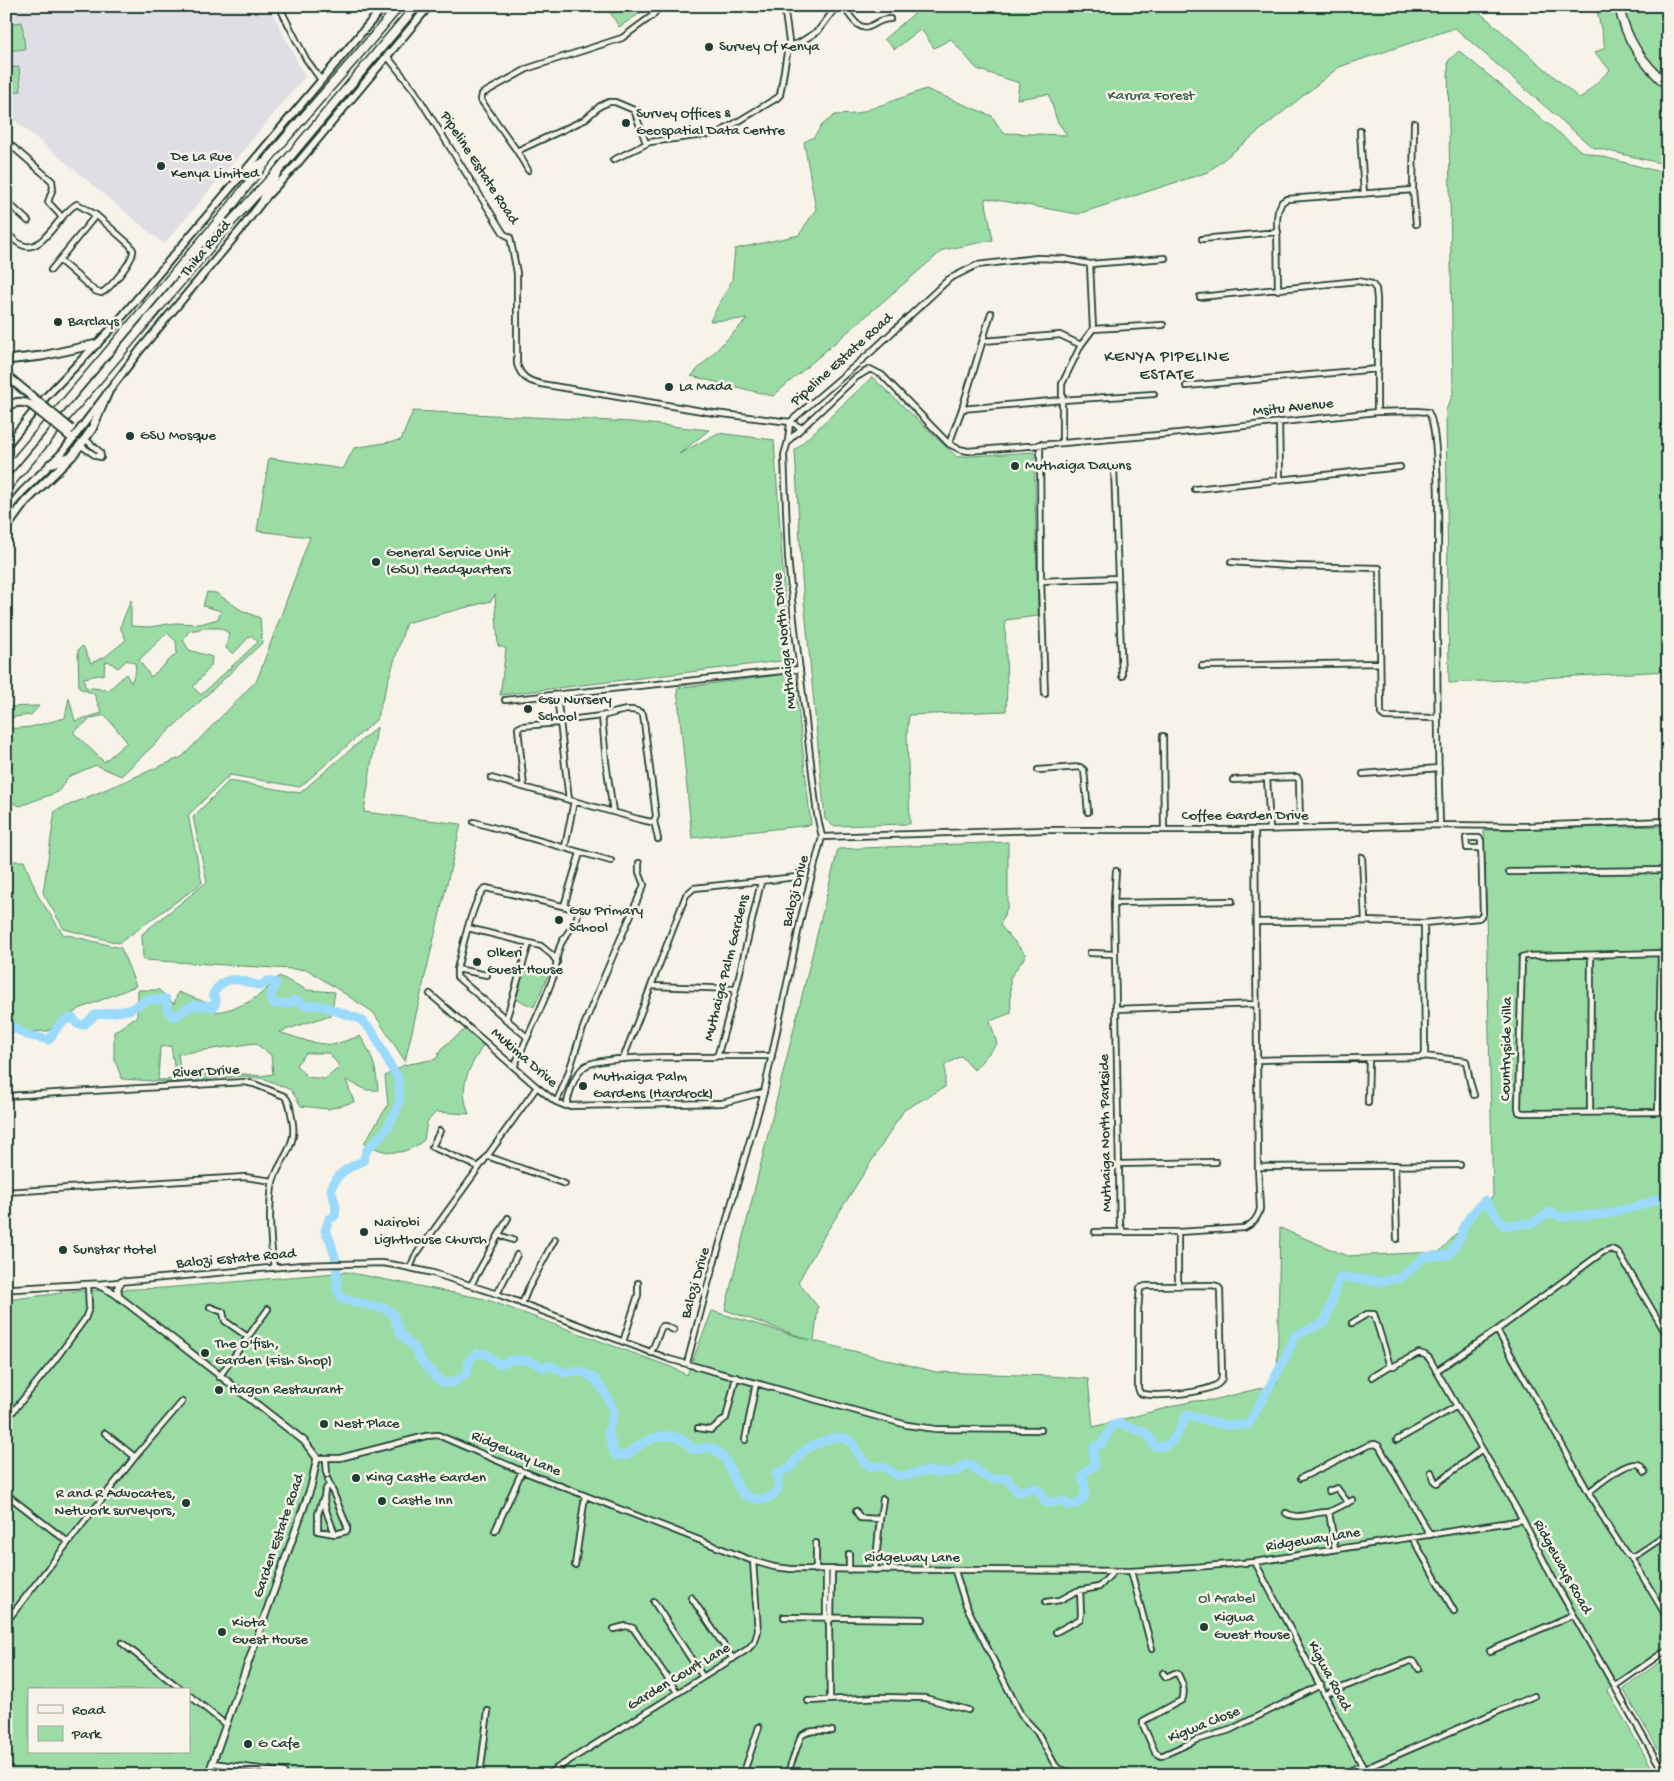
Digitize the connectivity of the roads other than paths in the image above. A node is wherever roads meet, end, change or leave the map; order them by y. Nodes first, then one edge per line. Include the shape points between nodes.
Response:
1 (279, 6) edge
2 (384, 6) edge
3 (399, 6) edge
4 (416, 6) edge
5 (429, 6) edge
6 (660, 6) edge
7 (784, 6) edge
8 (1619, 6) edge
9 (890, 19) dead end
10 (788, 46) junction
11 (387, 56) junction
12 (321, 80) junction
13 (1668, 86) edge
14 (1414, 124) dead end
15 (1360, 132) dead end
16 (6, 141) edge
17 (646, 143) junction
18 (517, 151) junction
19 (613, 160) dead end
20 (264, 162) junction
21 (528, 170) dead end
22 (277, 172) junction
23 (237, 178) junction
24 (1413, 190) junction
25 (1364, 194) junction
26 (264, 199) junction
27 (6, 201) edge
28 (96, 215) junction
29 (62, 217) junction
30 (28, 221) dead end
31 (1416, 224) dead end
32 (1278, 232) junction
33 (6, 233) edge
34 (1202, 239) dead end
35 (1165, 258) dead end
36 (59, 260) junction
37 (1090, 264) junction
38 (51, 270) dead end
39 (1278, 290) junction
40 (1200, 297) dead end
41 (991, 313) dead end
42 (1163, 325) dead end
43 (1093, 329) junction
44 (984, 341) junction
45 (97, 344) junction
46 (1081, 345) junction
47 (6, 360) edge
48 (1378, 369) junction
49 (6, 374) edge
50 (1186, 386) dead end
51 (108, 392) junction
52 (1154, 394) dead end
53 (1062, 400) junction
54 (33, 403) junction
55 (6, 407) edge
56 (962, 410) junction
57 (1377, 412) junction
58 (790, 422) junction
59 (1279, 422) junction
60 (802, 428) junction
61 (72, 434) junction
62 (788, 441) junction
63 (1062, 442) junction
64 (949, 444) junction
65 (1040, 444) junction
66 (6, 446) edge
67 (72, 456) junction
68 (50, 464) junction
69 (1400, 466) dead end
70 (1114, 467) dead end
71 (6, 473) edge
72 (1280, 479) junction
73 (6, 488) edge
74 (1195, 489) dead end
75 (6, 511) edge
76 (6, 528) edge
77 (1231, 562) dead end
78 (1118, 578) junction
79 (1041, 582) junction
80 (1379, 663) junction
81 (1202, 666) dead end
82 (800, 669) junction
83 (1122, 676) dead end
84 (1045, 694) dead end
85 (557, 695) junction
86 (505, 700) dead end
87 (602, 716) junction
88 (1438, 718) junction
89 (577, 719) dead end
90 (559, 723) junction
91 (1163, 736) dead end
92 (1439, 768) junction
93 (1038, 770) dead end
94 (1363, 774) dead end
95 (491, 778) dead end
96 (1267, 778) junction
97 (1233, 780) dead end
98 (524, 787) junction
99 (572, 800) junction
100 (613, 812) junction
101 (1088, 812) dead end
102 (654, 821) junction
103 (1668, 821) edge
104 (474, 822) dead end
105 (1440, 825) junction
106 (1300, 828) junction
107 (1164, 829) junction
108 (1270, 829) junction
109 (1255, 830) junction
110 (822, 837) junction
111 (658, 839) dead end
112 (565, 847) junction
113 (1481, 848) dead end
114 (580, 853) junction
115 (1362, 857) dead end
116 (611, 861) dead end
117 (639, 863) dead end
118 (1668, 870) edge
119 (1116, 871) dead end
120 (1509, 872) dead end
121 (797, 877) dead end
122 (761, 882) junction
123 (1232, 902) dead end
124 (1114, 904) junction
125 (564, 906) junction
126 (1365, 921) junction
127 (1256, 922) junction
128 (1424, 922) junction
129 (468, 928) junction
130 (529, 943) junction
131 (1090, 953) dead end
132 (1115, 954) junction
133 (1661, 954) junction
134 (1668, 954) edge
135 (1591, 955) junction
136 (557, 963) junction
137 (457, 970) junction
138 (487, 975) dead end
139 (652, 986) junction
140 (736, 989) junction
141 (430, 994) dead end
142 (1256, 1004) junction
143 (1116, 1009) junction
144 (506, 1020) junction
145 (527, 1036) junction
146 (716, 1056) junction
147 (772, 1056) junction
148 (1424, 1056) junction
149 (1369, 1058) junction
150 (623, 1059) junction
151 (1257, 1060) junction
152 (514, 1067) junction
153 (537, 1087) junction
154 (764, 1092) junction
155 (1474, 1095) dead end
156 (6, 1096) edge
157 (556, 1102) junction
158 (1368, 1104) dead end
159 (566, 1106) junction
160 (1590, 1112) junction
161 (1658, 1112) junction
162 (1668, 1112) edge
163 (440, 1131) dead end
164 (487, 1156) junction
165 (1216, 1162) dead end
166 (1119, 1164) junction
167 (1395, 1165) junction
168 (1460, 1165) dead end
169 (479, 1167) junction
170 (1258, 1167) junction
171 (273, 1181) junction
172 (565, 1184) dead end
173 (6, 1192) edge
174 (508, 1218) dead end
175 (1095, 1232) dead end
176 (1123, 1232) junction
177 (1178, 1232) junction
178 (499, 1235) junction
179 (556, 1239) dead end
180 (1397, 1239) dead end
181 (513, 1240) dead end
182 (517, 1255) dead end
183 (274, 1268) junction
184 (410, 1268) junction
185 (123, 1281) junction
186 (638, 1283) dead end
187 (88, 1284) junction
188 (96, 1284) junction
189 (471, 1286) junction
190 (1178, 1286) junction
191 (6, 1289) edge
192 (497, 1294) junction
193 (120, 1298) junction
194 (522, 1304) junction
195 (210, 1307) dead end
196 (268, 1309) dead end
197 (1352, 1323) dead end
198 (674, 1330) dead end
199 (1497, 1330) junction
200 (248, 1337) junction
201 (1668, 1337) edge
202 (622, 1342) junction
203 (651, 1353) junction
204 (687, 1363) junction
205 (1390, 1366) junction
206 (1436, 1371) junction
207 (219, 1376) junction
208 (736, 1377) junction
209 (1372, 1377) dead end
210 (756, 1383) junction
211 (182, 1402) dead end
212 (1457, 1406) junction
213 (6, 1420) edge
214 (698, 1428) dead end
215 (1041, 1430) dead end
216 (105, 1433) dead end
217 (745, 1440) dead end
218 (1397, 1440) dead end
219 (1482, 1449) junction
220 (135, 1457) junction
221 (317, 1458) junction
222 (326, 1459) junction
223 (522, 1471) junction
224 (1431, 1472) dead end
225 (1644, 1472) dead end
226 (1301, 1478) dead end
227 (328, 1480) junction
228 (1328, 1491) dead end
229 (1589, 1492) junction
230 (6, 1494) edge
231 (584, 1496) junction
232 (323, 1498) junction
233 (882, 1499) dead end
234 (1353, 1500) dead end
235 (1348, 1503) junction
236 (856, 1511) dead end
237 (1329, 1512) junction
238 (1286, 1513) dead end
239 (880, 1520) junction
240 (1522, 1520) junction
241 (495, 1531) dead end
242 (335, 1534) junction
243 (1668, 1534) edge
244 (1430, 1535) junction
245 (1412, 1537) junction
246 (68, 1542) junction
247 (816, 1543) dead end
248 (1335, 1549) junction
249 (849, 1554) dead end
250 (1631, 1557) junction
251 (753, 1561) junction
252 (1255, 1562) junction
253 (576, 1565) dead end
254 (816, 1570) junction
255 (826, 1570) junction
256 (832, 1570) junction
257 (849, 1570) junction
258 (875, 1570) junction
259 (955, 1571) junction
260 (1114, 1571) junction
261 (1131, 1571) junction
262 (1080, 1590) junction
263 (691, 1597) dead end
264 (654, 1602) dead end
265 (1046, 1602) dead end
266 (1454, 1611) dead end
267 (1573, 1614) junction
268 (784, 1617) dead end
269 (829, 1617) junction
270 (923, 1619) dead end
271 (1668, 1619) edge
272 (6, 1622) edge
273 (614, 1629) dead end
274 (1056, 1632) dead end
275 (122, 1643) dead end
276 (1152, 1649) dead end
277 (1668, 1649) edge
278 (1490, 1651) dead end
279 (733, 1659) junction
280 (1419, 1669) dead end
281 (1163, 1673) dead end
282 (703, 1677) junction
283 (1321, 1686) junction
284 (1615, 1686) junction
285 (179, 1688) edge
286 (677, 1692) junction
287 (1326, 1694) junction
288 (190, 1696) edge
289 (1534, 1696) dead end
290 (830, 1698) junction
291 (808, 1701) dead end
292 (968, 1710) dead end
293 (488, 1712) dead end
294 (226, 1724) junction
295 (759, 1727) dead end
296 (832, 1730) dead end
297 (212, 1762) junction
298 (1363, 1767) junction
299 (1661, 1768) junction
300 (208, 1775) edge
301 (284, 1775) edge
302 (480, 1775) edge
303 (546, 1775) edge
304 (743, 1775) edge
305 (787, 1775) edge
306 (1080, 1775) edge
307 (1341, 1775) edge
308 (1367, 1775) edge
309 (1655, 1775) edge
310 (1665, 1775) edge

1 - 12 street via 306,59
2 - 12 main road, Thika Road
3 - 20 highway, Thika Road
4 - 22 highway, Thika Road
5 - 11 main road, Thika Road
6 - 18 street via 622,38 529,68 482,94 481,100 486,109
7 - 10 street
8 - 13 highway via 1635,51
9 - 10 street via 864,27 840,8 834,10 818,31 799,44
10 - 17 street via 778,98 719,133
11 - 26 main road, Thika Road
11 - 58 street, Pipeline Estate Road via 414,90 504,234 510,237 517,273 518,364 521,375 540,384 714,413
12 - 23 main road, Thika Road
14 - 24 street
15 - 25 street
16 - 29 street via 52,180 48,202
17 - 18 street via 634,110 615,102 600,106 584,120
17 - 19 street
18 - 21 street
20 - 23 highway
20 - 71 highway, Thika Road via 233,204
22 - 26 highway
22 - 73 highway, Thika Road
23 - 45 main road, Thika Road
24 - 25 street
24 - 31 street
25 - 32 street via 1287,199 1278,211
26 - 51 main road, Thika Road
27 - 30 street
28 - 29 street via 77,204
28 - 36 street
28 - 36 street via 133,250 132,258 108,288 101,293 95,291
29 - 33 street via 36,246 21,245
32 - 34 street
32 - 39 street
35 - 37 street, Pipeline Estate Road
36 - 38 street
37 - 43 street
37 - 58 street, Pipeline Estate Road via 1061,258 1037,258 977,265 949,279
39 - 40 street
39 - 48 street via 1358,282 1372,284 1377,298
41 - 44 street
42 - 43 street
43 - 46 street
44 - 46 street via 1060,335
44 - 56 street
45 - 47 main road
45 - 66 main road, Thika Road via 43,400
46 - 53 street via 1062,384
48 - 50 street
48 - 57 street
49 - 54 main road
51 - 61 main road, Thika Road
51 - 67 main road via 92,429
52 - 53 street
53 - 56 street
53 - 63 street
54 - 55 main road via 15,402
54 - 61 main road, bridge
56 - 64 street
57 - 59 street, Msitu Avenue
57 - 88 street, Msitu Avenue via 1426,411 1433,420 1437,471
58 - 60 street
58 - 62 street
59 - 63 street, Msitu Avenue
59 - 72 street
60 - 62 street
60 - 64 street via 855,378 872,369 882,375
61 - 68 main road, Thika Road
62 - 82 street, Muthaiga North Drive via 784,455 788,557
63 - 65 street, Msitu Avenue
64 - 65 street, Msitu Avenue via 968,450
65 - 79 street
67 - 68 main road
67 - 76 main road via 25,502
68 - 75 main road, Thika Road
69 - 72 street
70 - 78 street
72 - 74 street
77 - 80 street via 1379,568
78 - 79 street
78 - 83 street
79 - 84 street
80 - 81 street
80 - 88 street via 1381,716
82 - 85 street
82 - 110 street, Muthaiga North Drive
85 - 86 street
85 - 90 street
87 - 89 street
87 - 100 street
87 - 102 street via 630,710 643,714 656,816
88 - 92 street, Msitu Avenue
90 - 98 street via 518,728
90 - 99 street
91 - 107 street
92 - 94 street
92 - 105 street, Msitu Avenue
93 - 101 street via 1075,767 1084,770
95 - 98 street
96 - 97 street
96 - 106 street via 1296,777 1299,780
96 - 108 street
98 - 99 street
99 - 100 street
99 - 112 street
100 - 102 street
102 - 111 street
103 - 105 street, Coffee Garden Drive
104 - 112 street
105 - 106 street, Coffee Garden Drive
106 - 108 street, Coffee Garden Drive
107 - 109 street, Coffee Garden Drive
107 - 110 street, Coffee Garden Drive
108 - 109 street, Coffee Garden Drive
109 - 127 street, Muthaiga North Parkside
110 - 147 street, Balozi Drive via 802,913
112 - 114 street
113 - 128 street via 1483,914 1479,918
114 - 116 street
114 - 125 street
115 - 126 street
117 - 157 street via 644,885
118 - 120 street
119 - 124 street, Muthaiga North Parkside
121 - 122 street, Muthaiga Palm Gardens
122 - 139 street, Muthaiga Palm Gardens via 694,888 686,895
122 - 140 street, Muthaiga Palm Gardens
123 - 124 street
124 - 132 street, Muthaiga North Parkside
125 - 129 street via 486,888 480,893
125 - 136 street via 575,909 578,917 563,938
126 - 127 street
126 - 128 street
127 - 142 street, Muthaiga North Parkside
128 - 148 street
129 - 130 street
129 - 137 street
130 - 136 street via 545,949
130 - 144 street
131 - 132 street
132 - 143 street, Muthaiga North Parkside
133 - 134 street
133 - 135 street
133 - 161 street
135 - 160 street
135 - 160 street, Countryside Villa via 1522,957 1519,1112
136 - 145 street
137 - 138 street
137 - 144 street via 460,981
139 - 140 street
139 - 150 street, Muthaiga Palm Gardens
140 - 146 street, Muthaiga Palm Gardens via 720,1052
141 - 152 street, Mukima Drive
142 - 143 street
142 - 151 street, Muthaiga North Parkside
143 - 166 street, Muthaiga North Parkside
144 - 145 street
145 - 152 street
146 - 147 street
146 - 150 street, Muthaiga Palm Gardens
147 - 154 street, Balozi Drive
148 - 149 street
148 - 155 street via 1466,1060
149 - 151 street
149 - 158 street
150 - 159 street, Muthaiga Palm Gardens via 585,1066 574,1080
151 - 170 street, Muthaiga North Parkside
152 - 153 street, Mukima Drive
153 - 157 street, Mukima Drive
153 - 164 street
154 - 159 street, Mukima Drive via 722,1103
154 - 204 street, Balozi Drive
156 - 171 street, River Drive via 254,1084 284,1096 289,1104 292,1141
157 - 159 street, Mukima Drive
160 - 161 street, Countryside Villa
161 - 162 street, Countryside Villa
163 - 169 street via 432,1147
164 - 169 street
164 - 172 street
165 - 166 street
166 - 176 street, Muthaiga North Parkside via 1120,1224
167 - 168 street
167 - 170 street
167 - 180 street
169 - 184 street via 415,1256
170 - 177 street, Muthaiga North Parkside via 1260,1209 1253,1222 1244,1228
171 - 173 street via 245,1177
171 - 183 street, River Drive via 269,1224
174 - 178 street
175 - 176 street
176 - 177 street, Muthaiga North Parkside
177 - 190 street
178 - 181 street
178 - 189 street
179 - 194 street
182 - 192 street
183 - 184 street, Balozi Estate Road via 382,1263
183 - 185 street, Balozi Estate Road
184 - 189 street
185 - 188 street, Balozi Estate Road
185 - 193 street via 118,1285
186 - 202 street via 638,1295
187 - 188 street
187 - 191 street
187 - 213 street via 89,1308 85,1319
188 - 193 street, Garden Estate Road
189 - 192 street
190 - 190 street via 1212,1285 1220,1289 1221,1381 1216,1386 1197,1391 1166,1396 1145,1395 1138,1388 1138,1293 1146,1286
192 - 194 street
193 - 207 street, Garden Estate Road
194 - 202 street
195 - 200 street via 223,1312 225,1321
196 - 200 street
197 - 205 street via 1367,1314 1376,1316
198 - 203 street via 662,1326
199 - 201 street via 1611,1249 1618,1252
199 - 206 street
199 - 229 street
200 - 207 street
202 - 203 street
203 - 204 street
204 - 208 street
205 - 206 street, Ridgeways Road via 1419,1353 1429,1358
205 - 209 street
206 - 212 street, Ridgeways Road
207 - 221 street, Garden Estate Road via 304,1441
208 - 210 street
208 - 214 street via 725,1421 711,1430
210 - 215 street via 920,1427
210 - 217 street
211 - 220 street
212 - 218 street
212 - 219 street, Ridgeways Road
216 - 220 street
219 - 224 street via 1437,1483
219 - 240 street, Ridgeways Road
220 - 246 street
221 - 222 street, Ridgeway Lane
221 - 294 street, Garden Estate Road via 311,1487
222 - 223 street, Ridgeway Lane via 438,1435
222 - 227 street
223 - 231 street, Ridgeway Lane
223 - 241 street
225 - 229 street via 1640,1465 1633,1463
226 - 244 street via 1375,1444
227 - 232 street
227 - 242 street via 347,1526 347,1531
228 - 235 street via 1337,1488
229 - 250 street
230 - 246 street
231 - 251 street, Ridgeway Lane
231 - 253 street
232 - 242 street
232 - 242 street via 318,1514 318,1531
233 - 239 street
234 - 235 street
235 - 237 street
236 - 239 street via 860,1518
237 - 238 street via 1296,1516
237 - 248 street
239 - 258 street
240 - 244 street, Ridgeway Lane
240 - 267 street, Ridgeways Road
243 - 250 street
244 - 245 street, Ridgeway Lane
245 - 248 street, Ridgeway Lane
245 - 266 street
246 - 272 street
247 - 254 street
248 - 252 street, Ridgeway Lane
249 - 257 street
250 - 271 street
251 - 254 street, Ridgeway Lane via 774,1567
251 - 279 street, Garden Court Lane via 758,1631 748,1649
252 - 261 street, Ridgeway Lane
252 - 283 street, Kigwa Road
254 - 255 street, Ridgeway Lane
255 - 256 street, Ridgeway Lane
255 - 269 street
256 - 257 street, Ridgeway Lane
256 - 269 street
257 - 258 street, Ridgeway Lane
258 - 259 street, Ridgeway Lane
259 - 260 street, Ridgeway Lane
259 - 306 street via 965,1603 1021,1715 1037,1732 1055,1765
260 - 261 street, Ridgeway Lane
260 - 262 street via 1101,1586
261 - 276 street
262 - 265 street via 1060,1600
262 - 274 street via 1080,1619
263 - 279 street
264 - 282 street
267 - 278 street
267 - 284 street, Ridgeways Road
268 - 269 street
269 - 270 street
269 - 290 street
273 - 286 street via 633,1628
275 - 285 street
277 - 284 street
279 - 282 street, Garden Court Lane
280 - 287 street via 1415,1662 1410,1661
281 - 283 street, Kigwa Close via 1166,1677 1178,1674 1184,1697 1143,1721 1155,1752 1160,1756 1230,1730
282 - 286 street, Garden Court Lane
283 - 287 street, Kigwa Road
284 - 299 street, Ridgeways Road
286 - 303 street, Garden Court Lane
287 - 298 street, Kigwa Road
288 - 294 street
289 - 298 street
290 - 291 street
290 - 292 street via 925,1698
293 - 302 street
294 - 297 street, Garden Estate Road
295 - 304 street
296 - 305 street via 808,1732 801,1736
297 - 300 street, Garden Estate Road
297 - 301 street via 284,1772
298 - 307 street
298 - 308 street, Kigwa Road
299 - 309 street
299 - 310 street, Ridgeways Road

